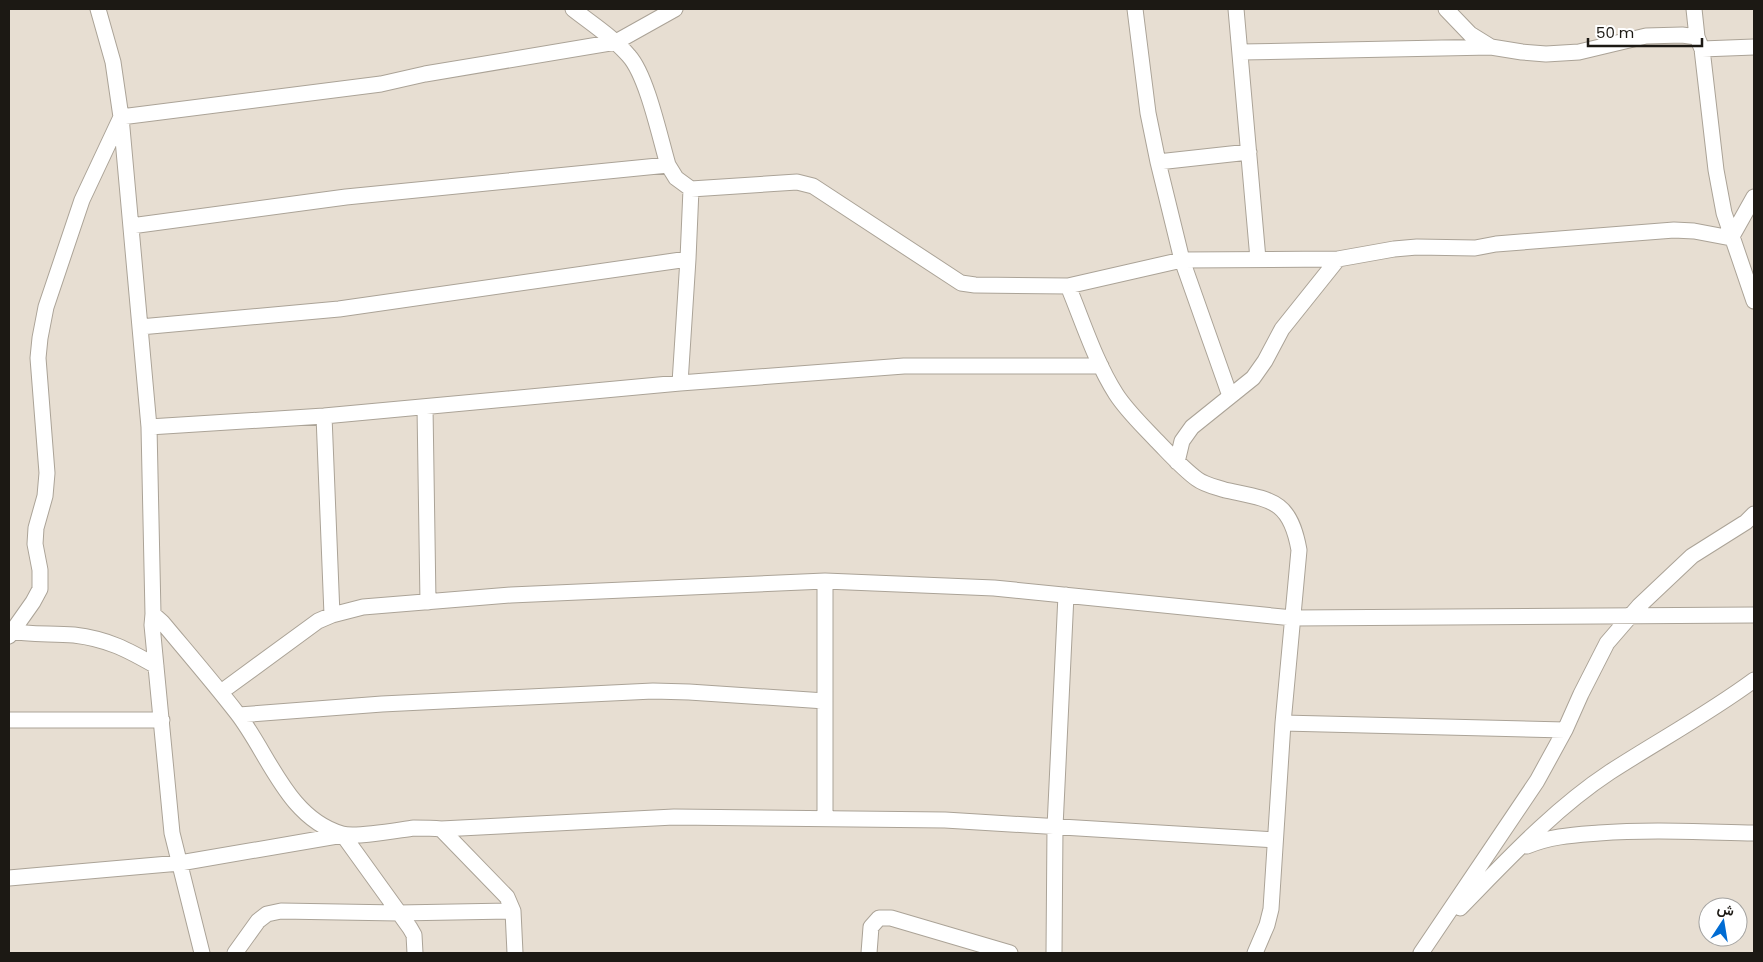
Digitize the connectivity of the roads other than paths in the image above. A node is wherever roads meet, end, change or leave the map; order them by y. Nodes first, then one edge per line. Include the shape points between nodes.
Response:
1 (98, 9) edge
2 (573, 9) edge
3 (675, 9) edge
4 (1135, 9) edge
5 (1236, 9) edge
6 (1446, 9) edge
7 (1694, 9) edge
8 (616, 42) junction
9 (1700, 43) junction
10 (1491, 46) junction
11 (1754, 47) edge
12 (1241, 52) junction
13 (121, 117) junction
14 (1249, 152) junction
15 (1158, 162) junction
16 (668, 165) junction
17 (691, 189) junction
18 (1754, 197) edge
19 (131, 226) junction
20 (1731, 238) junction
21 (688, 259) junction
22 (1258, 259) junction
23 (1338, 259) junction
24 (1182, 260) junction
25 (1068, 286) junction
26 (1754, 301) edge
27 (140, 328) junction
28 (1101, 366) junction
29 (680, 383) junction
30 (1230, 396) junction
31 (425, 406) junction
32 (324, 416) junction
33 (149, 428) junction
34 (1178, 462) junction
35 (1754, 514) edge
36 (824, 581) junction
37 (1066, 595) junction
38 (428, 602) junction
39 (153, 614) junction
40 (332, 614) junction
41 (1754, 615) edge
42 (1630, 617) junction
43 (1293, 618) junction
44 (10, 633) edge
45 (156, 666) junction
46 (1754, 680) edge
47 (221, 692) junction
48 (825, 701) junction
49 (239, 715) junction
50 (9, 720) edge
51 (162, 720) junction
52 (1283, 724) junction
53 (1565, 730) junction
54 (825, 819) junction
55 (1055, 827) junction
56 (441, 829) junction
57 (1754, 833) edge
58 (343, 835) junction
59 (1275, 840) junction
60 (1517, 850) junction
61 (180, 863) junction
62 (9, 878) edge
63 (513, 911) junction
64 (398, 913) junction
65 (1434, 934) junction
66 (202, 953) edge
67 (235, 953) edge
68 (414, 953) edge
69 (515, 953) edge
70 (869, 953) edge
71 (1010, 953) edge
72 (1054, 953) edge
73 (1255, 953) edge
74 (1421, 953) edge

1 - 13 street via 113,62
2 - 8 street
3 - 8 street
4 - 15 street via 1148,113
5 - 12 street
6 - 10 street via 1470,34
7 - 9 street
8 - 13 street via 381,84
8 - 16 street via 631,57 642,77
9 - 10 street via 1682,35 1646,36 1579,52 1546,54
9 - 11 street
9 - 20 street via 1716,170
10 - 12 street
12 - 14 street
13 - 19 street
13 - 44 street via 82,200 46,307 38,358 47,474 35,544 40,588
14 - 15 street
14 - 22 street
15 - 24 street
16 - 17 street via 676,178
16 - 19 street via 346,197
17 - 21 street
17 - 25 street via 797,182 814,186 962,283
18 - 20 street
19 - 27 street
20 - 23 street via 1674,230 1475,248 1394,249
20 - 26 street
21 - 27 street via 339,309
21 - 29 street
22 - 23 street
22 - 24 street
23 - 30 street via 1282,329 1253,378
24 - 25 street
24 - 30 street
25 - 28 street
27 - 33 street
28 - 29 street via 904,366
28 - 34 street via 1127,410
29 - 31 street
30 - 34 street via 1192,427 1182,441
31 - 32 street
31 - 38 street
32 - 33 street
32 - 40 street
33 - 39 street
34 - 43 street via 1198,480 1273,502 1287,514 1295,530 1299,550
35 - 42 street via 1692,556
36 - 37 street via 994,588
36 - 38 street via 511,595
36 - 48 street
37 - 43 street
37 - 55 street
38 - 40 street via 364,607
39 - 45 street
39 - 47 street
40 - 47 street via 318,620
41 - 42 street
42 - 43 street
42 - 53 street via 1607,643
43 - 52 street
44 - 45 street via 75,635 102,640 122,646
45 - 51 street
46 - 60 street via 1723,703 1609,773 1568,804
47 - 49 street
48 - 49 street via 653,691 382,704
48 - 54 street
49 - 58 street via 287,792 305,813
50 - 51 street
51 - 61 street via 172,833
52 - 53 street
52 - 59 street
53 - 65 street via 1537,781
54 - 55 street via 945,820
54 - 56 street via 674,817
55 - 59 street
55 - 72 street
56 - 58 street via 416,828
56 - 63 street via 507,897
57 - 60 street via 1623,831 1558,836
58 - 61 street
58 - 64 street
59 - 73 street via 1271,909
60 - 65 street
61 - 62 street
61 - 66 street
63 - 64 street
63 - 69 street
64 - 67 street via 281,911 267,914 258,921
64 - 68 street via 414,935
65 - 74 street
70 - 71 street via 871,927 879,918 891,918

